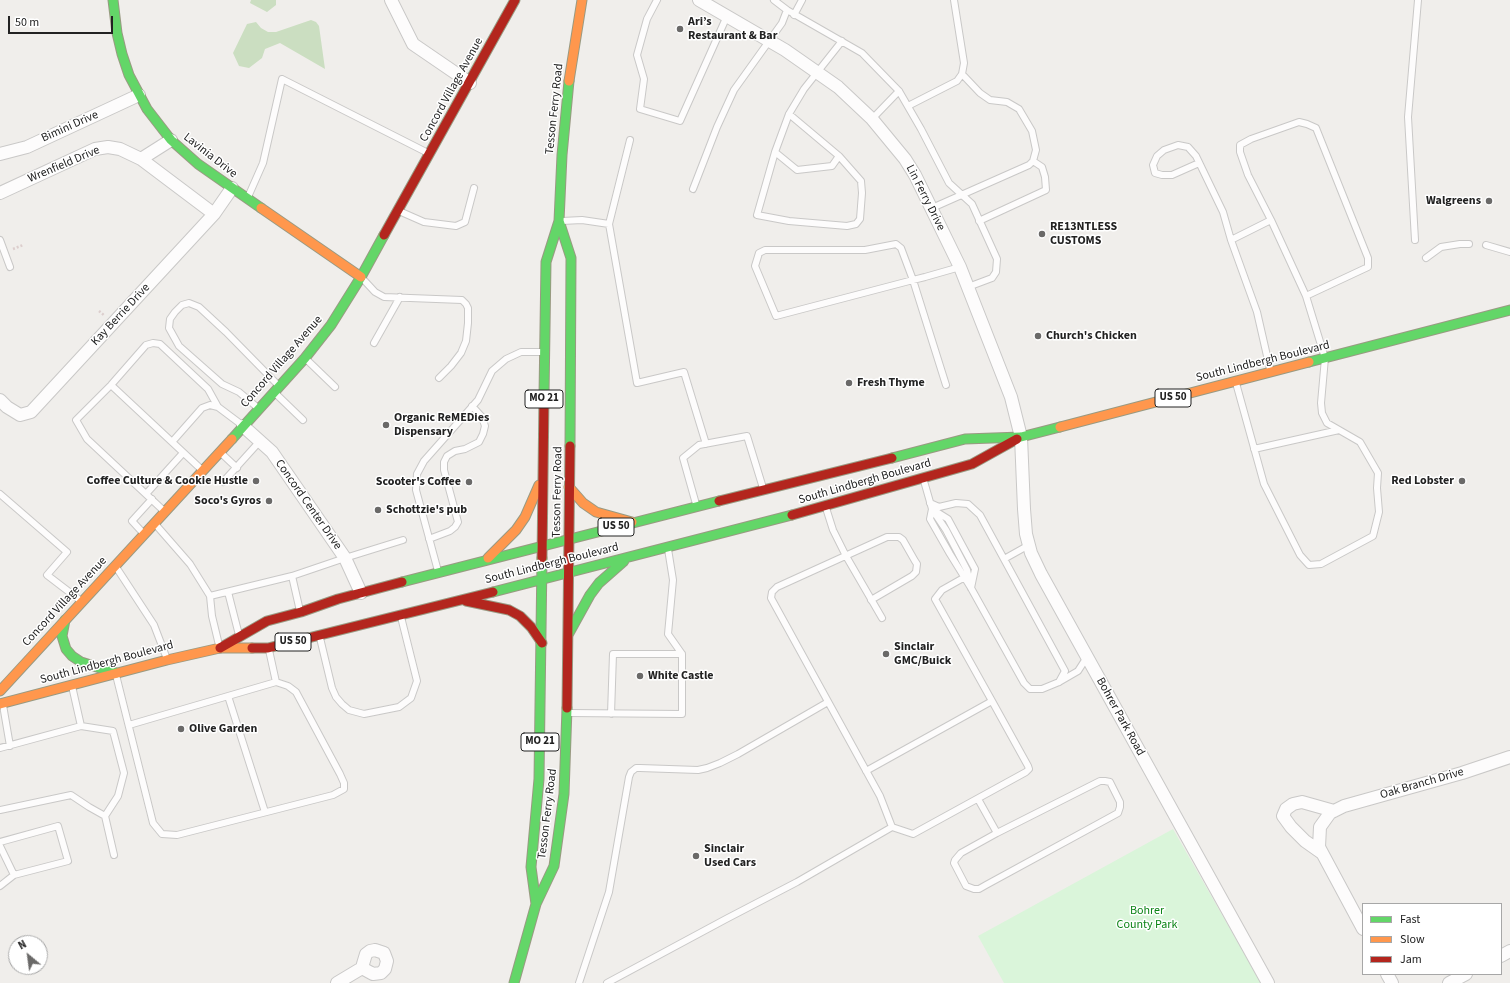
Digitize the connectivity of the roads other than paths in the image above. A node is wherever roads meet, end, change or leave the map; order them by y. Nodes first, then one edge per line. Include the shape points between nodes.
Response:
1 (113, 0) edge
2 (391, 0) edge
3 (515, 0) edge
4 (582, 0) edge
5 (657, 0) edge
6 (698, 0) edge
7 (774, 0) edge
8 (802, 0) edge
9 (954, 0) edge
10 (1418, 0) edge
11 (787, 10) junction
12 (794, 14) junction
13 (727, 16) junction
14 (770, 41) junction
15 (842, 42) junction
16 (818, 72) junction
17 (962, 74) junction
18 (470, 82) junction
19 (899, 91) junction
20 (139, 95) junction
21 (908, 106) junction
22 (789, 114) junction
23 (872, 119) junction
24 (171, 140) junction
25 (630, 140) dead end
26 (775, 152) junction
27 (0, 154) edge
28 (430, 154) junction
29 (839, 156) junction
30 (141, 159) junction
31 (1033, 160) junction
32 (1199, 163) junction
33 (232, 188) junction
34 (474, 188) dead end
35 (693, 189) dead end
36 (0, 193) edge
37 (963, 195) junction
38 (247, 199) junction
39 (932, 208) junction
40 (399, 211) junction
41 (214, 214) junction
42 (1271, 220) junction
43 (559, 221) junction
44 (980, 221) junction
45 (609, 224) junction
46 (0, 240) edge
47 (1231, 240) junction
48 (1415, 240) dead end
49 (1469, 244) dead end
50 (1486, 246) dead end
51 (1510, 252) edge
52 (1426, 258) dead end
53 (10, 267) dead end
54 (960, 267) junction
55 (362, 277) junction
56 (913, 280) junction
57 (968, 287) junction
58 (1306, 296) junction
59 (400, 297) junction
60 (1510, 310) edge
61 (374, 343) dead end
62 (545, 352) junction
63 (305, 358) junction
64 (1325, 358) junction
65 (1270, 373) junction
66 (439, 378) dead end
67 (1236, 382) junction
68 (111, 385) junction
69 (946, 385) dead end
70 (335, 387) dead end
71 (276, 389) junction
72 (0, 400) edge
73 (472, 406) junction
74 (218, 407) junction
75 (259, 409) junction
76 (303, 420) dead end
77 (243, 426) junction
78 (1339, 430) junction
79 (1021, 437) junction
80 (260, 441) junction
81 (172, 442) junction
82 (706, 444) junction
83 (1254, 449) junction
84 (220, 452) junction
85 (183, 453) junction
86 (237, 468) junction
87 (203, 471) junction
88 (542, 478) junction
89 (922, 478) junction
90 (223, 482) dead end
91 (570, 487) junction
92 (764, 490) junction
93 (0, 494) edge
94 (146, 494) junction
95 (152, 500) junction
96 (931, 506) junction
97 (697, 507) junction
98 (825, 507) junction
99 (165, 512) junction
100 (635, 522) junction
101 (155, 524) junction
102 (144, 534) junction
103 (429, 539) junction
104 (569, 539) junction
105 (403, 540) dead end
106 (1029, 545) junction
107 (542, 546) junction
108 (668, 548) junction
109 (846, 556) junction
110 (345, 558) junction
111 (628, 558) junction
112 (1004, 559) junction
113 (485, 560) junction
114 (115, 566) junction
115 (438, 572) junction
116 (569, 573) junction
117 (292, 576) junction
118 (964, 578) junction
119 (542, 579) junction
120 (971, 588) junction
121 (228, 592) junction
122 (361, 593) junction
123 (210, 596) junction
124 (460, 600) junction
125 (871, 600) junction
126 (82, 602) junction
127 (301, 612) junction
128 (400, 615) junction
129 (882, 618) dead end
130 (65, 620) junction
131 (320, 635) junction
132 (568, 635) junction
133 (239, 637) junction
134 (542, 643) junction
135 (220, 648) junction
136 (268, 648) junction
137 (682, 654) junction
138 (1087, 657) junction
139 (167, 660) junction
140 (116, 673) junction
141 (276, 682) junction
142 (1059, 682) junction
143 (71, 685) junction
144 (0, 691) edge
145 (228, 696) junction
146 (992, 701) junction
147 (828, 702) junction
148 (1, 703) edge
149 (567, 712) junction
150 (611, 714) junction
151 (129, 725) junction
152 (80, 726) junction
153 (10, 746) junction
154 (0, 748) edge
155 (1510, 757) edge
156 (866, 771) junction
157 (978, 798) junction
158 (0, 810) edge
159 (1334, 811) junction
160 (265, 812) junction
161 (104, 816) junction
162 (892, 827) junction
163 (997, 833) junction
164 (0, 842) edge
165 (0, 846) edge
166 (1322, 853) junction
167 (114, 855) dead end
168 (14, 875) junction
169 (0, 886) edge
170 (536, 904) junction
171 (1362, 927) edge
172 (362, 968) dead end
173 (1464, 975) edge
174 (337, 983) edge
175 (514, 983) edge
176 (579, 983) edge
177 (607, 983) edge
178 (1268, 983) edge
179 (1449, 983) edge

1 - 20 main road, Lavinia Drive via 122,54
2 - 18 street via 413,44
3 - 18 main road, Concord Village Avenue
4 - 43 main road, Tesson Ferry Road / MO 21 via 566,111
5 - 13 lane via 647,19 637,55 644,79 640,109 680,121
6 - 13 street, Lin Ferry Drive
7 - 11 lane
8 - 12 lane
9 - 17 lane via 964,63
10 - 48 lane via 1408,117
11 - 12 lane
11 - 14 lane
12 - 15 lane
13 - 14 street, Lin Ferry Drive
14 - 16 street, Lin Ferry Drive
14 - 35 lane via 734,90
15 - 16 lane
15 - 19 lane via 862,53
16 - 22 lane
16 - 23 street, Lin Ferry Drive
17 - 21 lane via 957,81
17 - 31 lane via 990,100 1007,102 1018,109 1032,131 1036,150
18 - 28 main road, Concord Village Avenue
19 - 21 lane
19 - 23 lane
20 - 24 main road, Lavinia Drive
20 - 27 street, Bimini Drive via 27,147
21 - 37 lane via 949,183
22 - 26 lane
22 - 29 lane
23 - 39 street, Lin Ferry Drive via 905,159
24 - 30 street
24 - 33 main road, Lavinia Drive via 198,164
25 - 45 lane
26 - 29 lane via 797,170 832,166
26 - 29 lane via 757,215 847,226 856,224 860,219 862,187 861,181
28 - 38 lane via 282,79 263,163
28 - 40 main road, Concord Village Avenue
30 - 36 street, Wrenfield Drive via 120,149 95,149
30 - 41 street, Wrenfield Drive
31 - 37 lane via 1029,165
31 - 44 lane via 1042,167 1046,190
32 - 32 lane via 1188,147 1178,145 1164,150 1157,156 1153,165 1156,173 1172,175
32 - 47 lane via 1223,212
33 - 38 main road, Lavinia Drive
33 - 41 street, Kay Berrie Drive
34 - 40 lane via 465,222 456,226 424,222
37 - 39 lane
37 - 44 lane via 972,204
38 - 55 main road, Lavinia Drive
39 - 54 street, Lin Ferry Drive
40 - 55 main road, Concord Village Avenue
41 - 72 street, Kay Berrie Drive via 31,412 20,415
42 - 47 lane
42 - 58 lane
42 - 58 lane via 1248,175 1240,145 1299,122 1308,124 1316,128 1368,258 1368,267
43 - 45 lane via 582,220
43 - 62 main road, Tesson Ferry Road / MO 21 via 546,262
43 - 91 main road, Tesson Ferry Road / MO 21 via 571,258
44 - 57 lane via 997,259 996,272 992,278
45 - 82 lane via 637,383 684,372
46 - 53 lane
47 - 65 lane via 1258,312
49 - 52 lane via 1441,247
50 - 51 lane
54 - 56 lane
54 - 57 street, Lin Ferry Drive
55 - 59 lane via 375,292 384,296
55 - 63 main road, Concord Village Avenue via 331,325
56 - 56 lane via 776,316 755,266 759,253 765,250 865,250 896,244
56 - 69 lane
57 - 79 street, Lin Ferry Drive via 1011,397
58 - 64 lane
59 - 61 lane
59 - 66 lane via 462,300 468,308 464,347
60 - 64 main road, South Lindbergh Boulevard / US 50
62 - 73 lane via 522,352 506,358 492,371 478,400
62 - 88 main road, Tesson Ferry Road / MO 21
63 - 70 lane
63 - 71 main road, Concord Village Avenue
64 - 65 main road, South Lindbergh Boulevard / US 50
64 - 78 lane via 1322,413 1327,423
65 - 67 main road, South Lindbergh Boulevard / US 50
67 - 79 main road, South Lindbergh Boulevard / US 50
67 - 83 lane
68 - 74 lane via 146,345 160,344 208,389
68 - 81 lane
68 - 94 lane via 76,420 87,439
71 - 75 main road, Concord Village Avenue
71 - 75 lane via 226,332 199,307 189,303 175,312 170,318 169,328 179,346 222,384 239,392
71 - 76 lane
73 - 103 lane via 424,461 417,474 416,490
73 - 103 lane via 482,417 485,426 481,438 479,442 447,456 444,462 458,522 450,531
74 - 77 lane
74 - 81 lane via 210,405 202,408
75 - 77 main road, Concord Village Avenue
77 - 80 street, Concord Center Drive
77 - 84 main road, Concord Village Avenue
78 - 83 lane
78 - 83 lane via 1360,442 1378,473 1379,512 1373,536 1321,564 1309,565 1300,555 1264,484
79 - 89 main road, South Lindbergh Boulevard / US 50 via 972,464
79 - 92 main road, South Lindbergh Boulevard / US 50 via 965,439
79 - 106 street, Bohrer Park Road via 1024,509
80 - 86 lane
80 - 110 street, Concord Center Drive via 272,452
81 - 85 lane
82 - 92 lane via 747,436
82 - 97 lane via 699,445 683,458
84 - 86 lane
84 - 87 main road, Concord Village Avenue
85 - 87 lane
85 - 94 lane
86 - 90 lane
87 - 99 main road, Concord Village Avenue
88 - 107 main road, Tesson Ferry Road / MO 21
88 - 113 main road via 526,517
89 - 96 lane
89 - 98 main road, South Lindbergh Boulevard / US 50
91 - 100 main road via 583,503 596,512
91 - 104 main road, Tesson Ferry Road / MO 21
92 - 97 main road, South Lindbergh Boulevard / US 50
93 - 126 lane via 67,552 47,575
94 - 95 lane
95 - 99 lane
95 - 102 lane via 132,521
96 - 112 lane via 968,504 980,516
96 - 118 lane via 930,519
96 - 120 lane via 967,570
97 - 100 main road, South Lindbergh Boulevard / US 50
98 - 108 main road, South Lindbergh Boulevard / US 50
98 - 109 lane
99 - 101 main road, Concord Village Avenue
100 - 104 main road, South Lindbergh Boulevard / US 50
101 - 102 main road, Concord Village Avenue
101 - 123 lane via 190,564
102 - 114 main road, Concord Village Avenue
103 - 115 lane
104 - 107 main road, South Lindbergh Boulevard / US 50
104 - 116 main road, Tesson Ferry Road / MO 21
105 - 110 lane
106 - 112 lane
106 - 138 street, Bohrer Park Road via 1041,574
107 - 113 main road, South Lindbergh Boulevard / US 50
107 - 119 main road, Tesson Ferry Road / MO 21
108 - 111 main road, South Lindbergh Boulevard / US 50
108 - 137 lane via 673,580 668,634
109 - 125 lane
109 - 125 lane via 890,537 904,540 916,564 916,572
109 - 147 lane via 777,587 772,592 772,601
110 - 117 lane
110 - 122 street, Concord Center Drive
111 - 116 main road, South Lindbergh Boulevard / US 50
111 - 132 main road via 599,583
112 - 142 lane via 1065,671
113 - 115 main road, South Lindbergh Boulevard / US 50
114 - 126 main road, Concord Village Avenue
114 - 139 lane via 154,625
115 - 122 main road, South Lindbergh Boulevard / US 50
116 - 119 main road, South Lindbergh Boulevard / US 50
116 - 132 main road, Tesson Ferry Road / MO 21
117 - 121 lane
117 - 127 lane
118 - 120 lane
118 - 146 lane via 942,590 935,598
119 - 124 main road, South Lindbergh Boulevard / US 50
119 - 134 main road, Tesson Ferry Road / MO 21
120 - 142 lane via 1024,683 1030,688 1042,689
121 - 123 lane
121 - 133 lane
122 - 127 main road, South Lindbergh Boulevard / US 50
123 - 135 lane
124 - 128 main road, South Lindbergh Boulevard / US 50
124 - 134 main road via 509,610 520,616
125 - 129 lane
126 - 130 main road, Concord Village Avenue
127 - 133 main road, South Lindbergh Boulevard / US 50 via 267,621
128 - 131 main road, South Lindbergh Boulevard / US 50
128 - 131 lane via 417,681 411,698 399,707 364,714 349,710 342,704 332,688
130 - 140 main road via 62,636 66,649 72,656 81,662
130 - 144 main road, Concord Village Avenue
131 - 136 main road, South Lindbergh Boulevard / US 50
132 - 149 main road, Tesson Ferry Road / MO 21
133 - 135 main road, South Lindbergh Boulevard / US 50
134 - 170 main road, Tesson Ferry Road / MO 21 via 539,779 531,867
135 - 136 main road, South Lindbergh Boulevard / US 50
135 - 139 main road, South Lindbergh Boulevard / US 50
136 - 141 lane
137 - 150 lane via 613,654
137 - 150 lane via 682,714
138 - 142 lane via 1078,671
138 - 178 street, Bohrer Park Road
139 - 140 main road, South Lindbergh Boulevard / US 50
140 - 143 main road, South Lindbergh Boulevard / US 50
140 - 151 lane
141 - 145 lane
141 - 160 lane via 296,692 340,774 344,789 333,795
143 - 148 main road, South Lindbergh Boulevard / US 50
143 - 152 lane
145 - 151 lane
145 - 160 lane
146 - 156 lane
146 - 157 lane via 1029,769
147 - 156 lane
147 - 176 lane via 738,754 707,768 640,768 631,772 610,892
148 - 153 lane
149 - 150 lane
149 - 170 main road, Tesson Ferry Road / MO 21 via 564,794 554,866
151 - 160 lane via 153,823 162,834 177,835
152 - 153 lane
152 - 161 lane via 113,731 124,773 118,796
153 - 154 lane
155 - 159 street, Oak Branch Drive
156 - 162 lane via 880,796
157 - 162 lane via 913,834
157 - 163 lane
158 - 161 lane via 71,795
159 - 166 street, Oak Branch Drive via 1320,827 1319,847
159 - 166 street, Oak Branch Drive via 1302,802 1286,809 1284,816 1305,841
161 - 167 lane
162 - 177 lane via 797,882
163 - 163 lane via 961,853 955,860 954,865 970,889 979,889 1118,812 1120,802 1110,782 1100,781
164 - 168 lane via 58,826 68,861
165 - 168 lane
166 - 171 street, Oak Branch Drive
168 - 169 lane
170 - 175 main road, Tesson Ferry Road / MO 21
172 - 174 street
173 - 179 street

